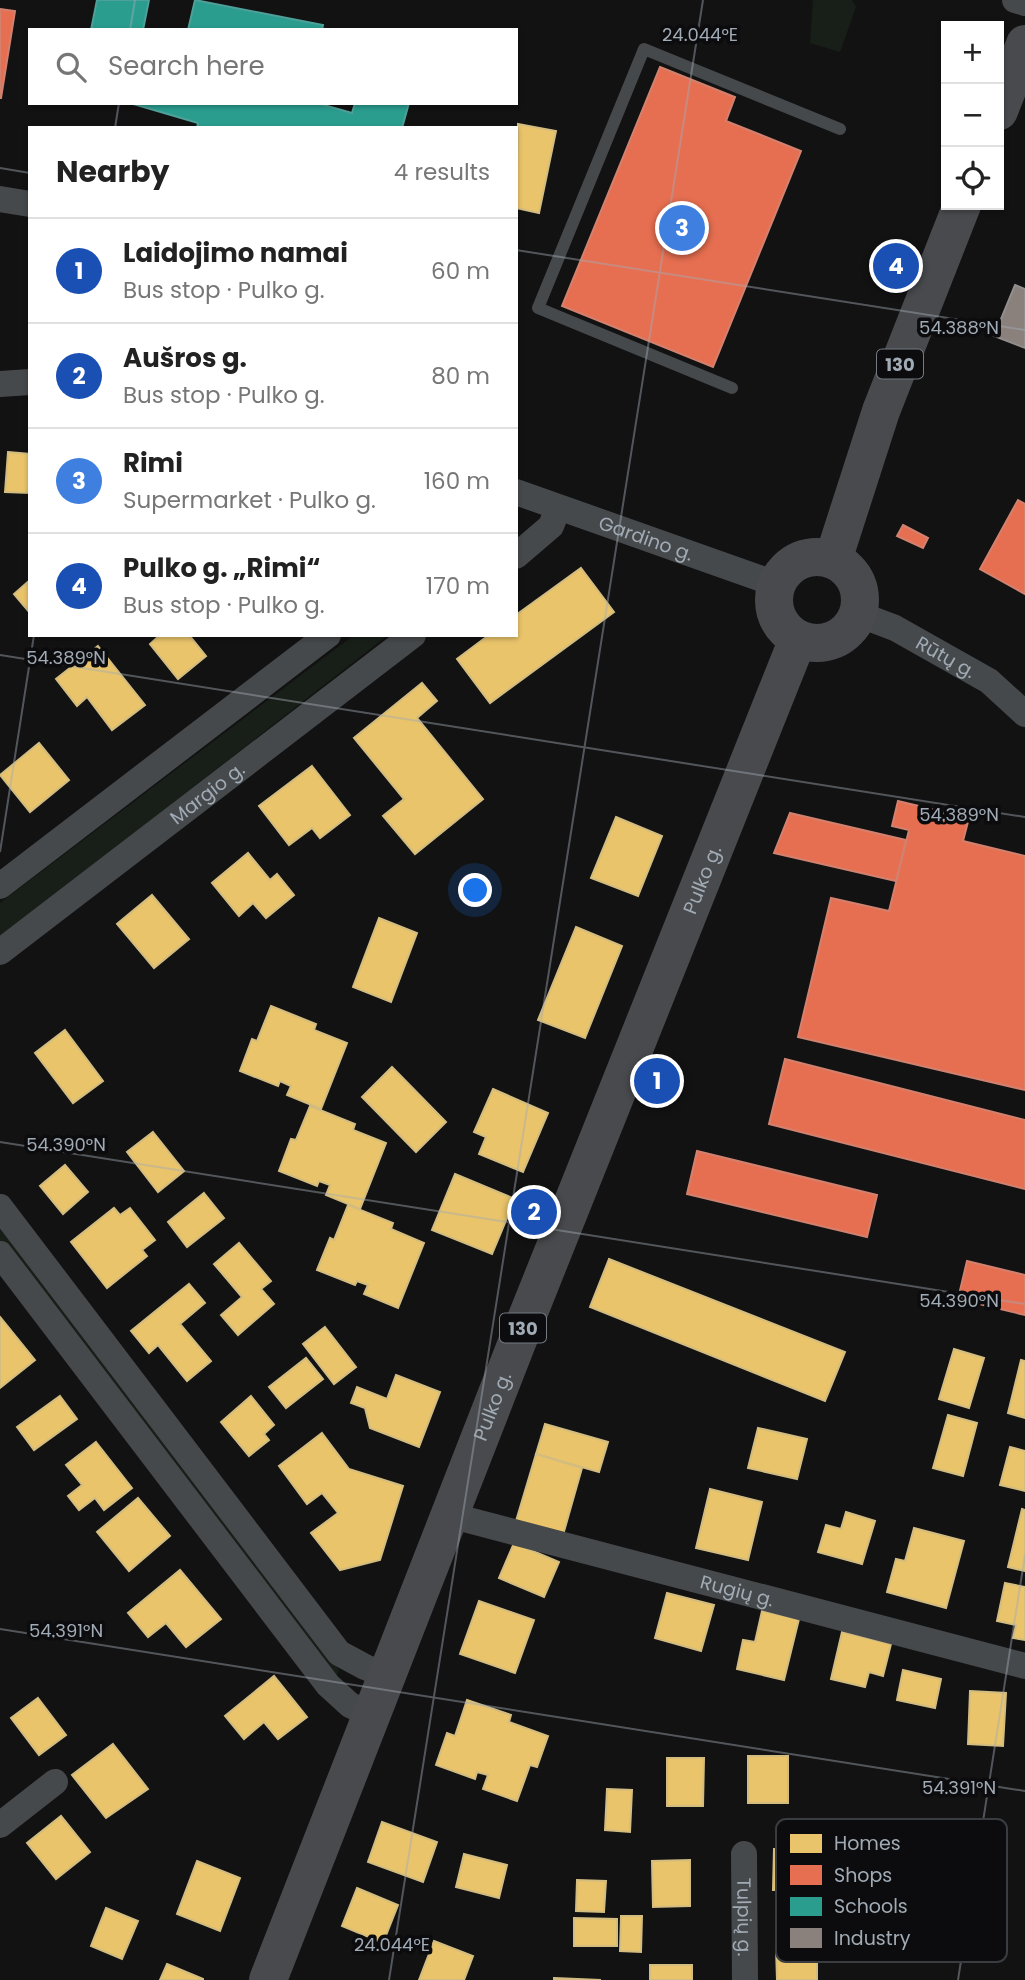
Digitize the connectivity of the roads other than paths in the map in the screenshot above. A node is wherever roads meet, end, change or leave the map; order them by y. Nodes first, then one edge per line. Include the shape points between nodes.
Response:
1 (1015, 0) edge
2 (1025, 3) edge
3 (1025, 44) edge
4 (1004, 98) edge
5 (840, 129) dead end
6 (0, 199) edge
7 (28, 204) edge
8 (960, 210) edge
9 (28, 382) edge
10 (0, 384) edge
11 (732, 388) dead end
12 (518, 493) edge
13 (558, 508) junction
14 (518, 554) edge
15 (833, 560) junction
16 (776, 584) junction
17 (858, 614) junction
18 (324, 637) edge
19 (410, 637) edge
20 (798, 639) junction
21 (1025, 714) edge
22 (0, 886) edge
23 (0, 953) edge
24 (0, 1207) edge
25 (0, 1254) edge
26 (449, 1515) junction
27 (1025, 1666) edge
28 (387, 1676) junction
29 (371, 1715) junction
30 (55, 1782) dead end
31 (0, 1825) edge
32 (744, 1853) dead end
33 (268, 1980) edge
34 (745, 1980) edge

1 - 2 street
3 - 4 main road
5 - 11 lane via 644,49 538,308
6 - 7 street
8 - 15 main road, 130 via 881,411
9 - 10 street
12 - 13 street, Gardino g.
13 - 14 street via 551,526
13 - 16 street, Gardino g.
15 - 16 main road via 820,556 793,563
15 - 17 main road via 845,567 859,588
16 - 20 main road via 773,597 779,622
17 - 20 main road via 840,637 812,643
17 - 21 street, Rūtų g. via 894,628 989,681
18 - 22 street
19 - 23 street, Margio g.
20 - 26 main road, Pulko g. / 130
24 - 28 street via 339,1653
25 - 29 street via 328,1685 350,1705
26 - 27 street, Rugių g.
26 - 28 main road, Pulko g. / 130
28 - 29 main road, Pulko g. / 130
29 - 33 main road, Pulko g. / 130
30 - 31 street
32 - 34 street, Tulpių g.

